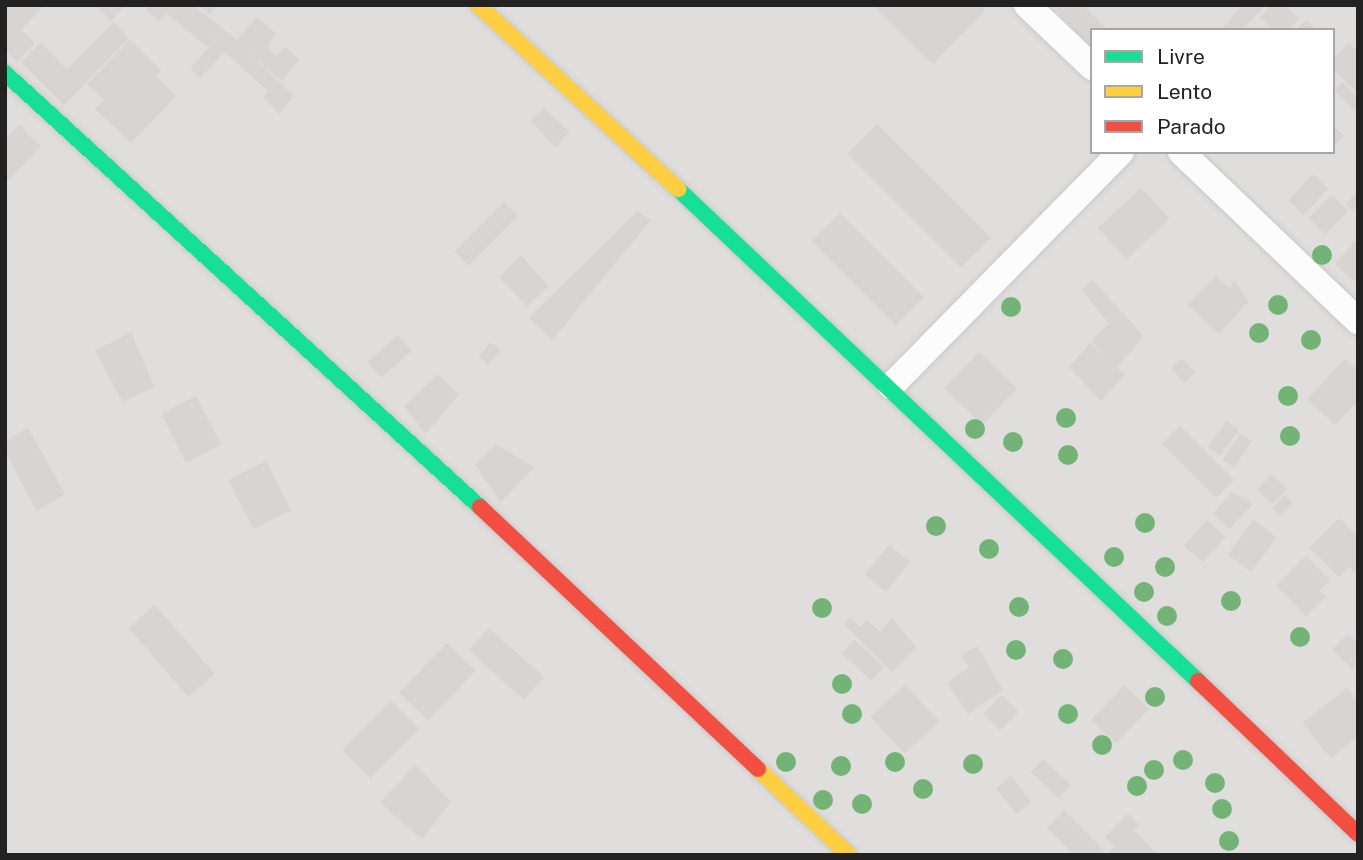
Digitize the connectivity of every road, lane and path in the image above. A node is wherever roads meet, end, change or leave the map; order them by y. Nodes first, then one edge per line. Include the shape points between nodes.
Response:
1 (478, 5) edge
2 (1027, 5) edge
3 (1090, 65) edge
4 (5, 73) edge
5 (1119, 154) edge
6 (1183, 154) edge
7 (1358, 321) edge
8 (891, 386) junction
9 (1358, 834) edge
10 (849, 855) edge

1 - 8 street
2 - 3 street
4 - 10 street via 575,594
5 - 8 street
6 - 7 street
8 - 9 street

